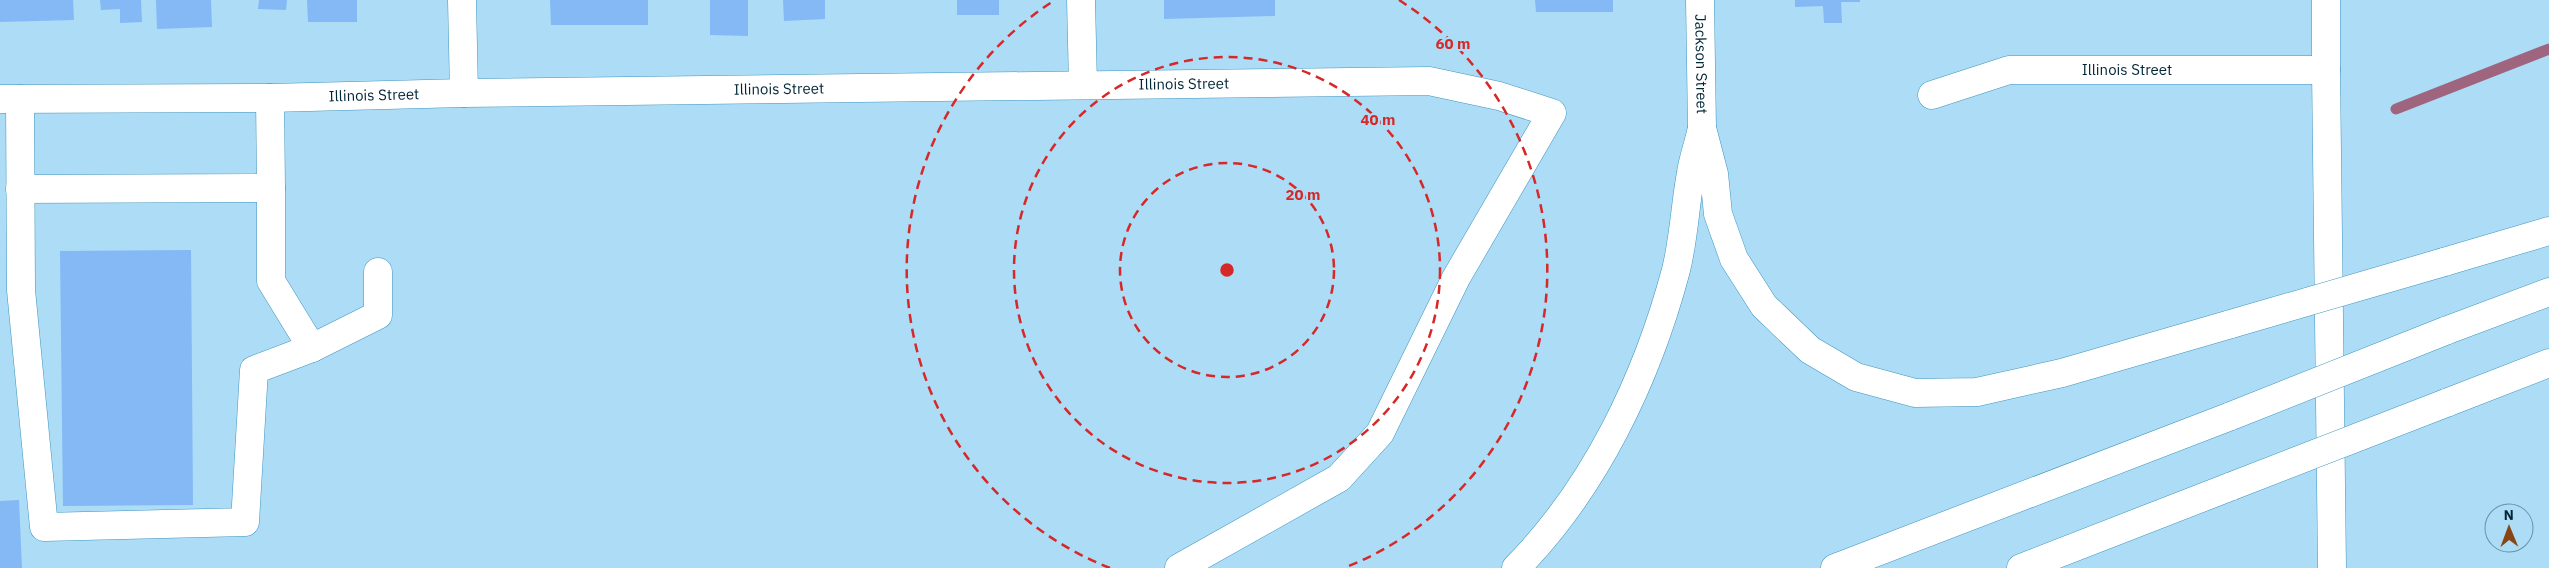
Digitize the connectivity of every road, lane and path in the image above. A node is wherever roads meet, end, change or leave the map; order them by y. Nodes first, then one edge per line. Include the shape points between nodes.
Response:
1 (462, 0) edge
2 (1081, 0) edge
3 (1700, 0) edge
4 (2326, 0) edge
5 (2326, 70) junction
6 (1083, 85) junction
7 (464, 93) junction
8 (1932, 95) dead end
9 (270, 98) junction
10 (10, 99) edge
11 (1702, 128) junction
12 (271, 188) junction
13 (20, 189) junction
14 (2549, 231) edge
15 (378, 272) dead end
16 (2549, 292) edge
17 (312, 348) junction
18 (2549, 363) edge
19 (1179, 568) edge
20 (1516, 568) edge
21 (1835, 568) edge
22 (2021, 568) edge
23 (2332, 568) edge

1 - 7 main road
2 - 6 main road
3 - 11 main road, Jackson Street
4 - 5 main road
5 - 8 main road, Illinois Street via 2009,70
5 - 23 main road
6 - 7 main road, Illinois Street
6 - 19 main road, Illinois Street via 1429,81 1499,96 1552,113 1456,278 1380,433 1339,478
7 - 9 main road, Illinois Street
9 - 10 main road, Illinois Street
9 - 12 main road
10 - 13 main road
11 - 14 main road, bridge via 1714,174 1718,214 1734,259 1764,306 1810,350 1856,377 1915,393 1977,392 2062,373
11 - 20 main road via 1691,172 1676,270 1650,352 1612,435 1572,502
12 - 13 main road
12 - 17 main road via 270,281
13 - 17 main road via 21,290 44,527 245,522 254,370
15 - 17 main road via 378,315
16 - 21 main road, bridge
18 - 22 main road, bridge

